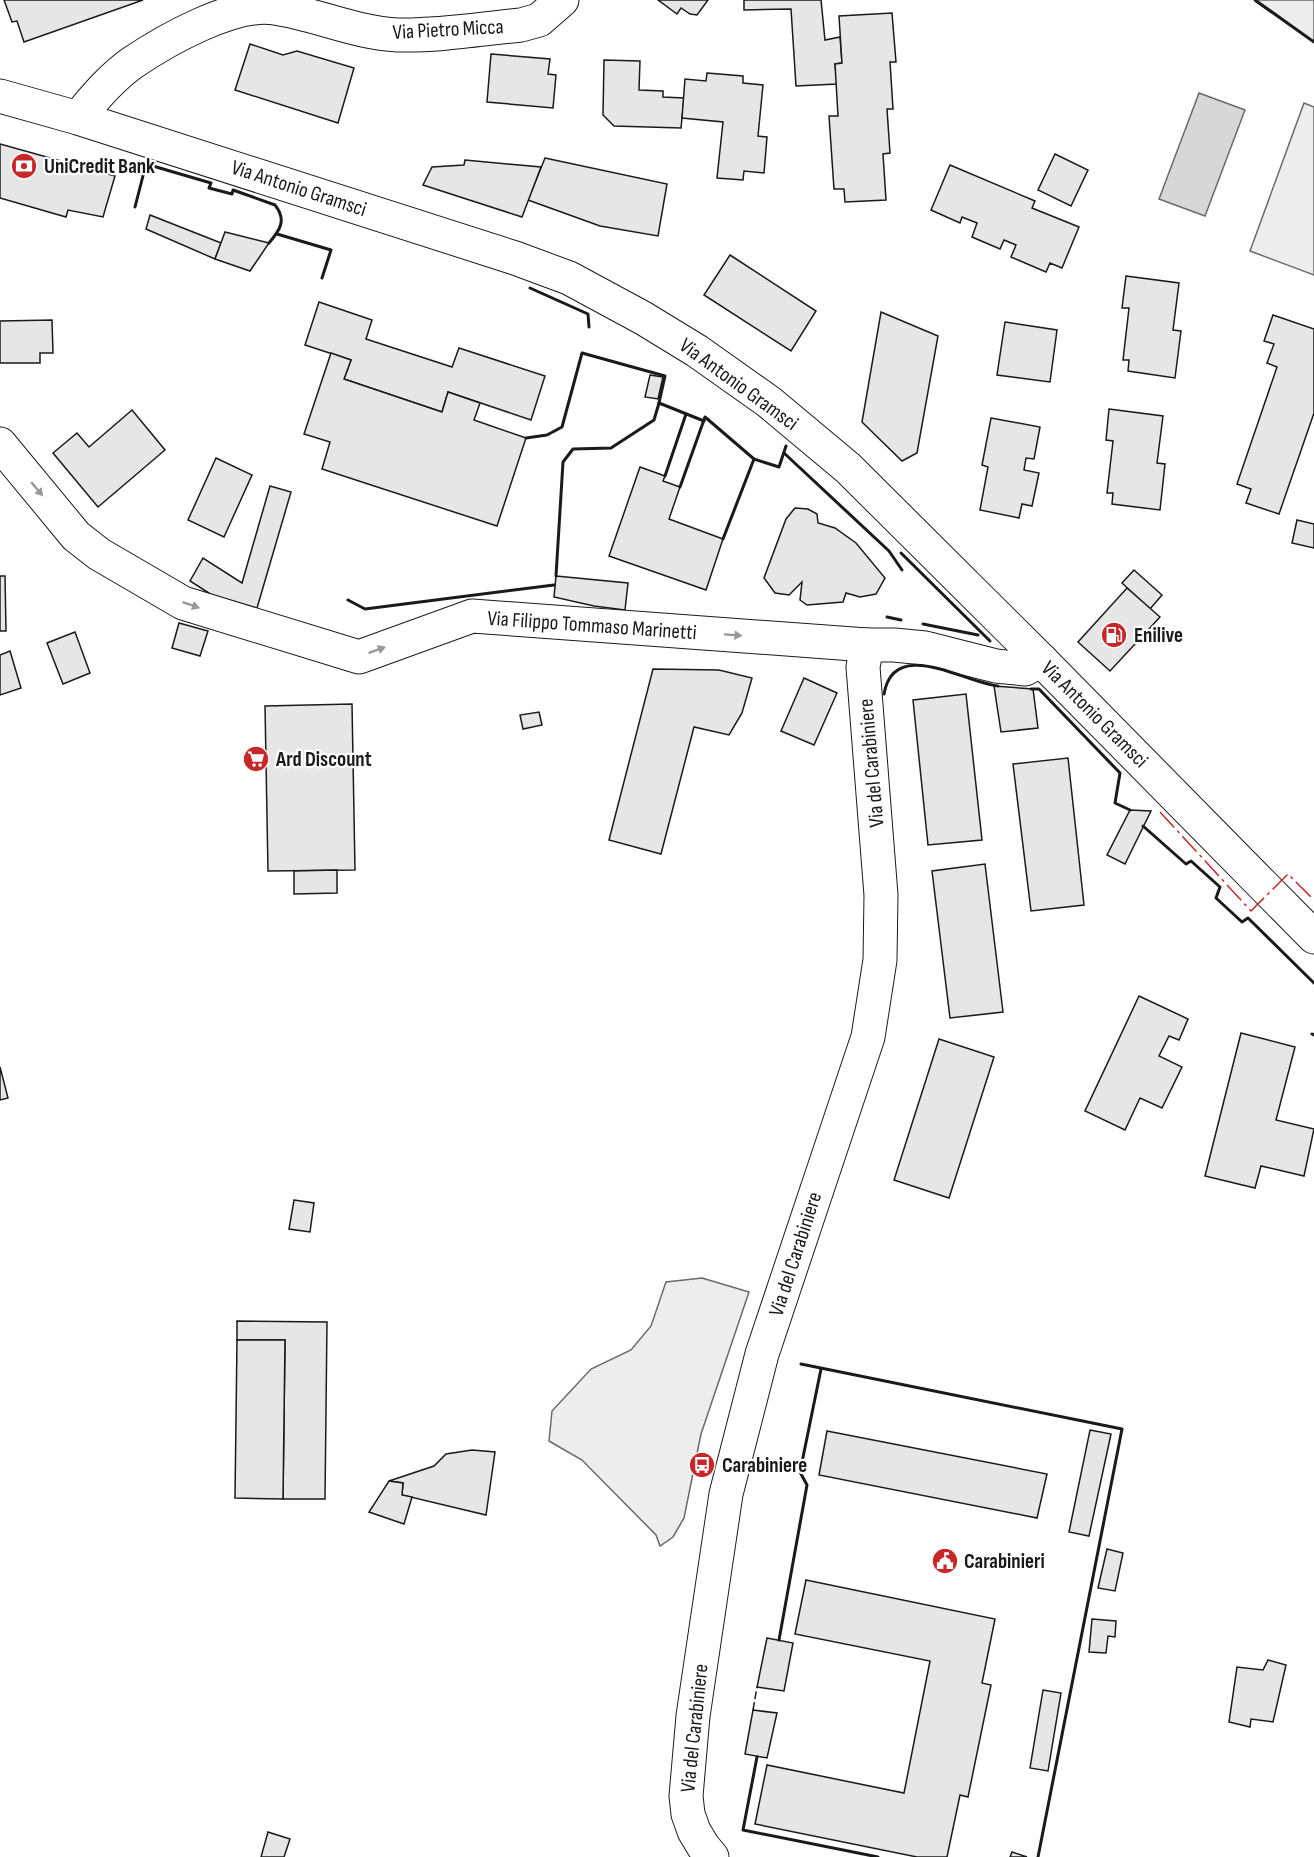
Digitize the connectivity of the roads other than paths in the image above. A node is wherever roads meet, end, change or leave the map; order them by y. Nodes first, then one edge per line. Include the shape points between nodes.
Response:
1 (562, 0) edge
2 (0, 96) edge
3 (78, 118) junction
4 (0, 444) edge
5 (867, 645) junction
6 (1041, 660) junction
7 (1314, 937) edge
8 (712, 1857) edge

1 - 3 street, Via Pietro Micca via 539,20 521,25 397,35 272,8 248,8 218,17 170,40 132,64 101,90
2 - 3 street, Via Antonio Gramsci
3 - 6 street, Via Antonio Gramsci via 515,258 568,278 643,318 769,402 848,468
4 -> 5 street, Via Filippo Tommaso Marinetti via 76,536 99,554 183,603 359,657 472,616
5 - 6 street, Via Filippo Tommaso Marinetti via 925,648 996,666 1025,669
5 - 8 street, Via del Carabiniere via 863,668 881,895 880,960 867,1037 762,1354 726,1494 693,1716 686,1796 694,1831
6 - 7 street, Via Antonio Gramsci

